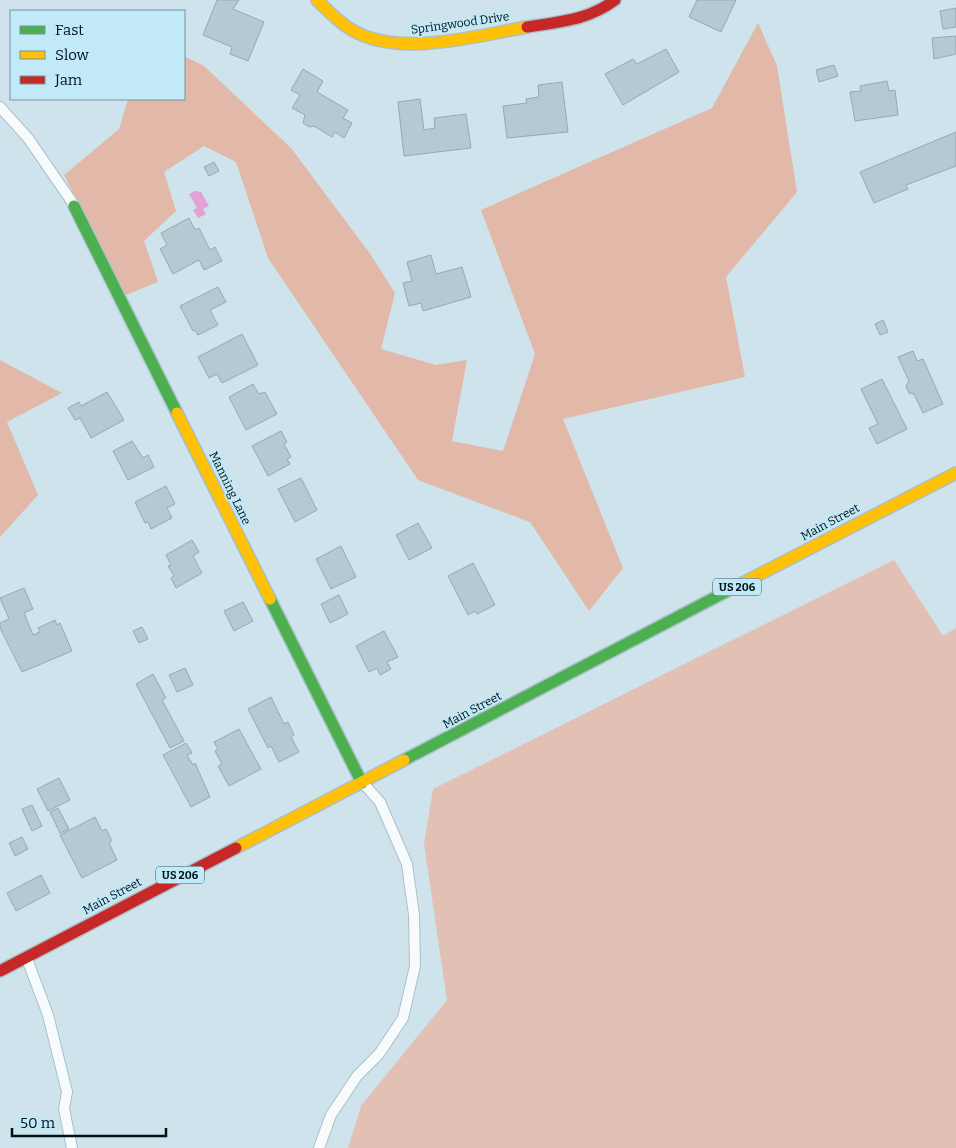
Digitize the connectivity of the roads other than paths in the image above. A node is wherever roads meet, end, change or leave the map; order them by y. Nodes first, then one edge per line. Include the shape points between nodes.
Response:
1 (317, 0) edge
2 (615, 0) edge
3 (0, 107) edge
4 (74, 206) joint
5 (956, 473) edge
6 (362, 783) junction
7 (26, 957) junction
8 (0, 971) edge
9 (72, 1148) edge
10 (319, 1148) edge

1 - 2 main road, Springwood Drive via 335,19 356,32 377,41 403,45 429,44 582,18
3 - 4 lane via 28,138
4 - 6 main road, Manning Lane
5 - 6 main road, Main Street / US 206
6 - 7 main road, Main Street / US 206
6 - 10 lane via 380,802 407,864 414,915 415,966 403,1018 331,1115
7 - 8 main road, Main Street / US 206
7 - 9 lane via 48,1015 58,1054

